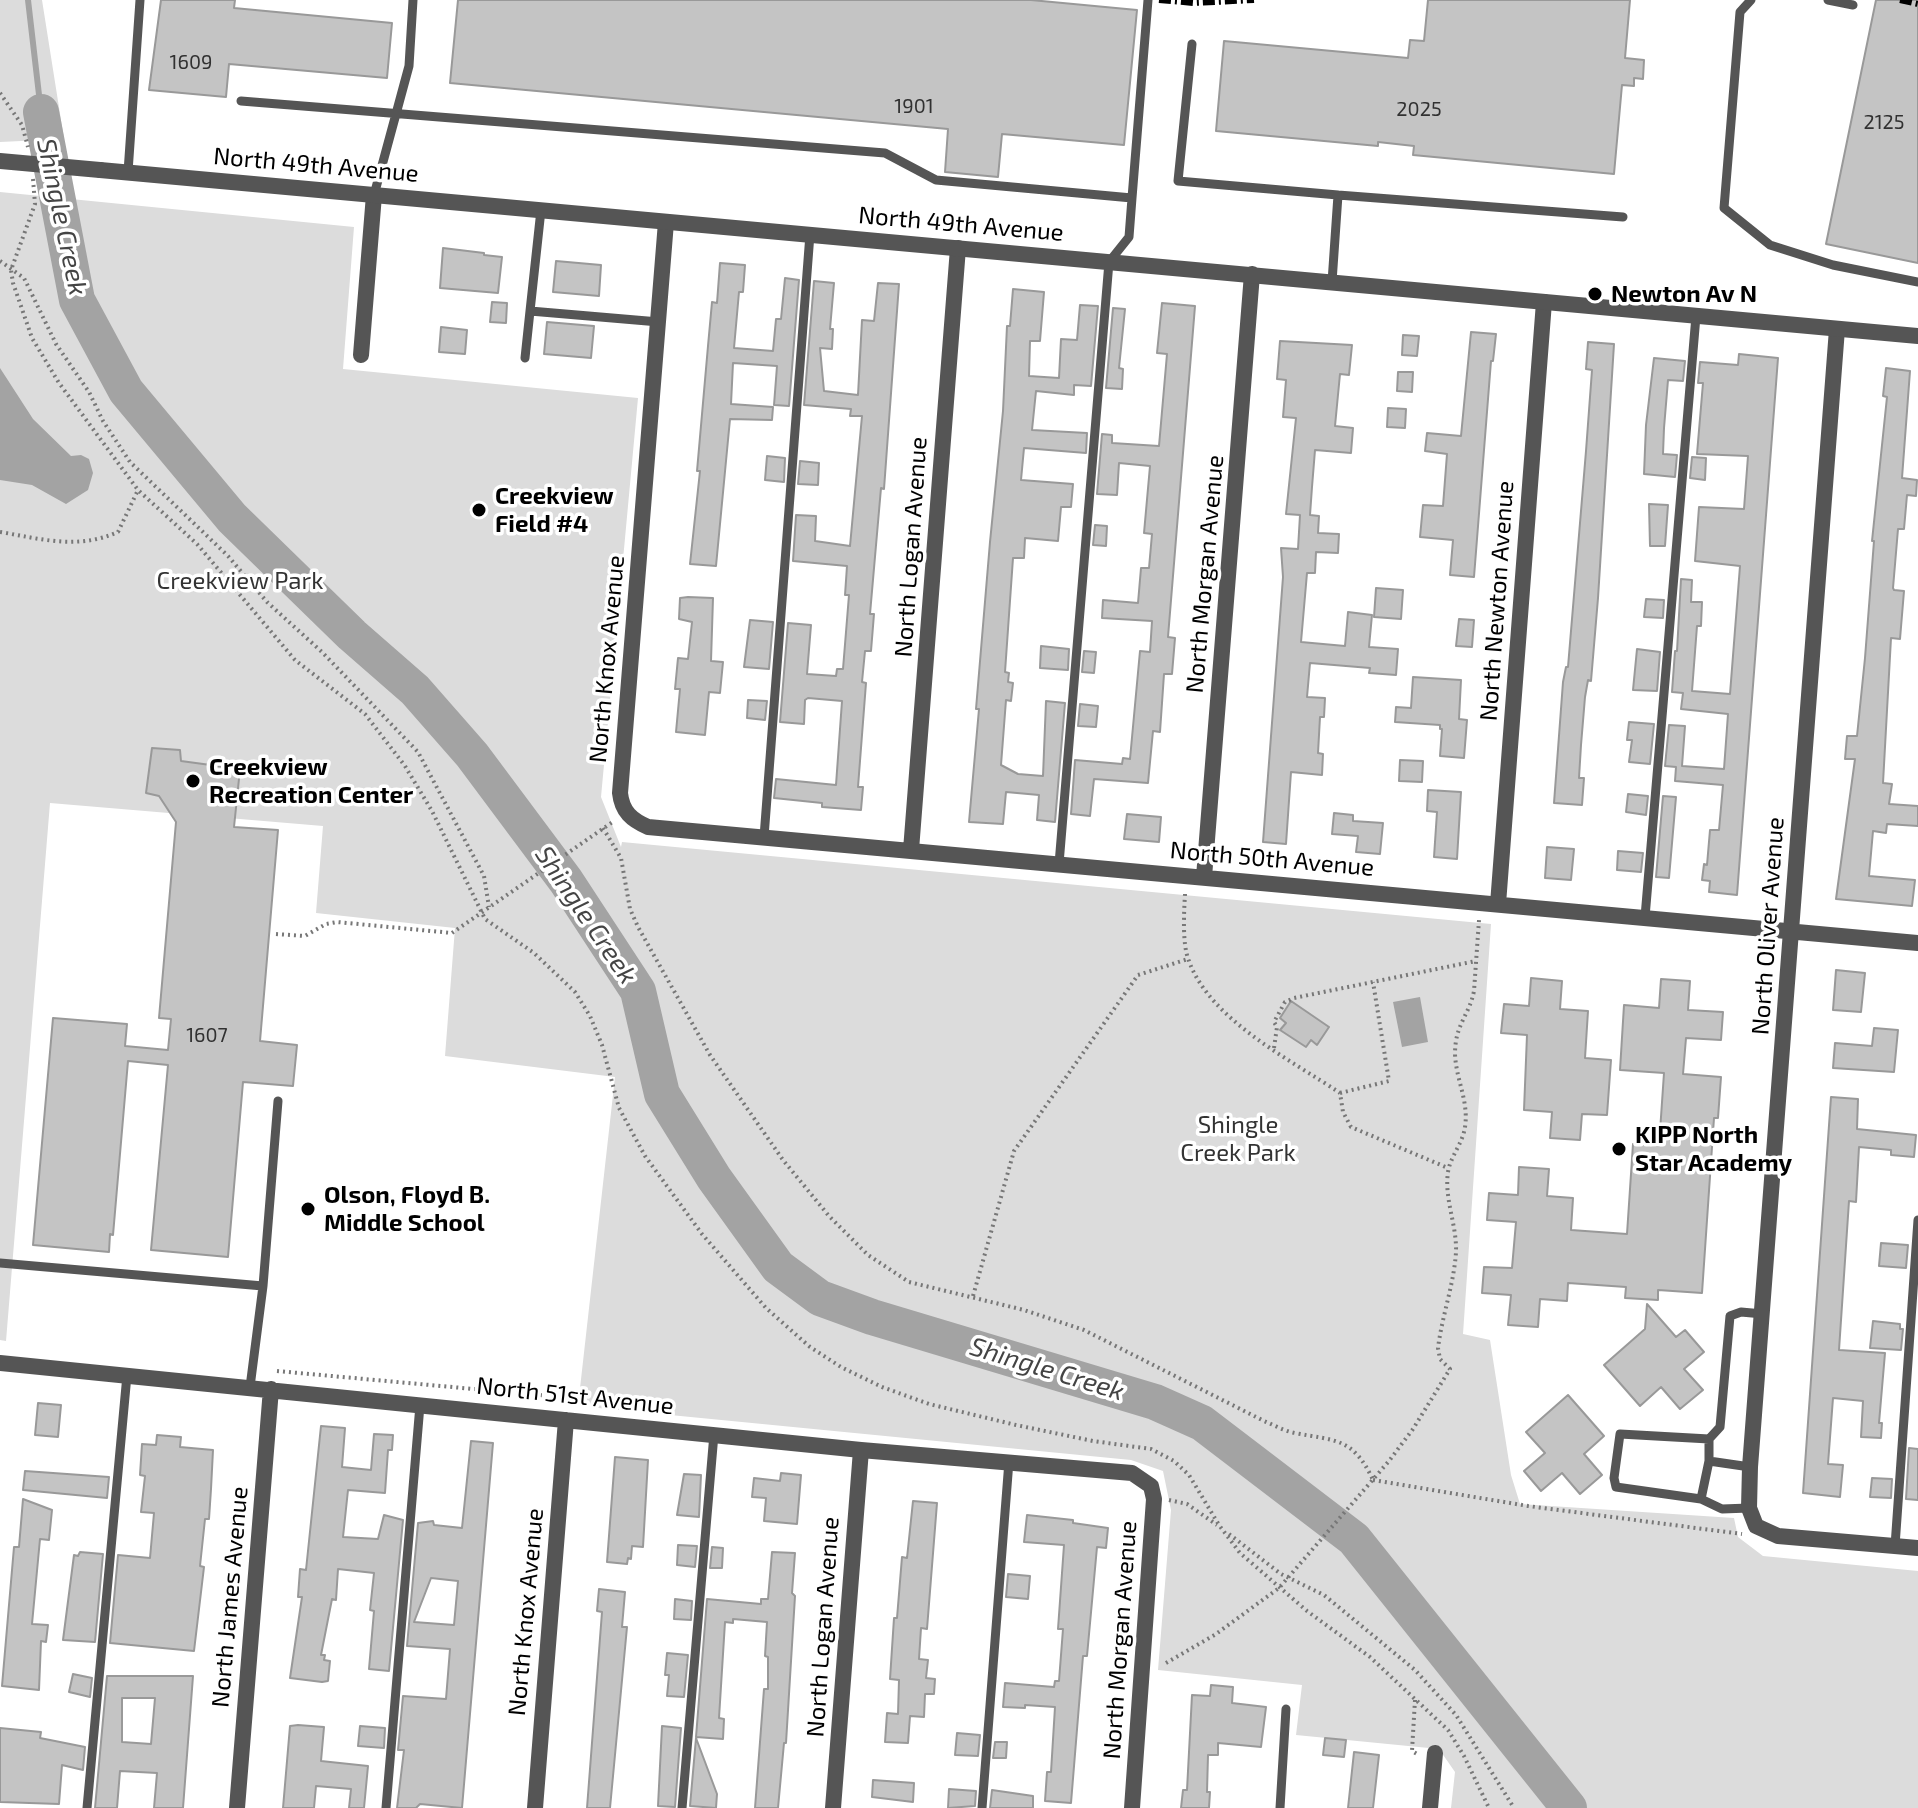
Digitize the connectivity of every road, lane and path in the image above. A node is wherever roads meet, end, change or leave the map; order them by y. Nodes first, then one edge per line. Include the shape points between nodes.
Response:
1 (140, 0) edge
2 (413, 0) edge
3 (1148, 0) edge
4 (1751, 0) edge
5 (1828, 0) edge
6 (1853, 5) dead end
7 (1192, 44) dead end
8 (241, 101) dead end
9 (394, 114) junction
10 (0, 161) edge
11 (128, 172) junction
12 (374, 195) junction
13 (1338, 195) junction
14 (1132, 198) junction
15 (541, 210) junction
16 (1623, 217) dead end
17 (666, 222) junction
18 (810, 234) junction
19 (958, 248) junction
20 (0, 261) edge
21 (1109, 262) junction
22 (11, 270) junction
23 (1252, 274) junction
24 (1332, 282) junction
25 (1918, 282) edge
26 (1544, 302) junction
27 (530, 311) junction
28 (1696, 316) junction
29 (659, 322) junction
30 (1837, 329) junction
31 (1918, 336) edge
32 (361, 355) dead end
33 (525, 358) dead end
34 (138, 490) junction
35 (0, 532) edge
36 (626, 813) joint
37 (611, 822) dead end
38 (600, 830) junction
39 (764, 837) junction
40 (911, 850) junction
41 (1059, 864) junction
42 (1186, 875) junction
43 (1204, 877) junction
44 (1480, 902) junction
45 (1498, 904) junction
46 (489, 907) junction
47 (481, 913) junction
48 (1645, 917) junction
49 (1791, 931) junction
50 (276, 934) dead end
51 (1918, 943) edge
52 (1188, 959) junction
53 (1476, 961) junction
54 (1372, 982) junction
55 (1274, 1048) junction
56 (1340, 1093) junction
57 (278, 1101) dead end
58 (1448, 1168) junction
59 (1918, 1220) edge
60 (0, 1263) edge
61 (263, 1286) junction
62 (973, 1297) junction
63 (1763, 1314) junction
64 (0, 1363) edge
65 (252, 1368) junction
66 (127, 1375) junction
67 (250, 1387) junction
68 (271, 1389) junction
69 (564, 1400) dead end
70 (420, 1405) junction
71 (566, 1420) junction
72 (714, 1434) junction
73 (1709, 1439) junction
74 (861, 1450) junction
75 (1009, 1461) junction
76 (1709, 1461) junction
77 (1750, 1467) junction
78 (1143, 1480) joint
79 (1373, 1480) junction
80 (1701, 1499) junction
81 (1179, 1501) dead end
82 (1749, 1508) junction
83 (1219, 1525) junction
84 (1756, 1526) junction
85 (1227, 1533) junction
86 (1895, 1546) junction
87 (1918, 1548) edge
88 (1288, 1578) junction
89 (1279, 1588) junction
90 (1166, 1663) dead end
91 (1415, 1700) junction
92 (1286, 1709) dead end
93 (1434, 1758) joint
94 (87, 1808) edge
95 (237, 1808) edge
96 (386, 1808) edge
97 (535, 1808) edge
98 (682, 1808) edge
99 (833, 1808) edge
100 (982, 1808) edge
101 (1132, 1808) edge
102 (1280, 1808) edge
103 (1430, 1808) edge
104 (1489, 1808) edge
105 (1514, 1808) edge

1 - 11 lane
2 - 9 lane via 409,66
3 - 14 lane
4 - 25 lane via 1740,12 1724,208 1770,245 1833,265
5 - 6 lane
7 - 13 lane via 1178,181
8 - 9 lane
9 - 12 lane
9 - 14 lane via 885,153 936,180
10 - 11 street, North 49th Avenue, bridge
11 - 12 street, North 49th Avenue
12 - 15 street, North 49th Avenue
12 - 32 street
13 - 16 lane
13 - 24 lane
14 - 21 lane via 1129,237
15 - 17 street, North 49th Avenue
15 - 27 lane
17 - 18 street, North 49th Avenue
17 - 29 street, North Knox Avenue
18 - 19 street, North 49th Avenue
18 - 39 lane
19 - 21 street, North 49th Avenue
19 - 40 street, North Logan Avenue
20 - 22 path
21 - 23 street, North 49th Avenue
21 - 41 lane
22 - 34 path via 43,359
22 - 46 path via 24,278 56,344 130,462 418,752 484,876
23 - 24 street, North 49th Avenue
23 - 43 street, North Morgan Avenue
24 - 26 street, North 49th Avenue
26 - 28 street, North 49th Avenue
26 - 45 street, North Newton Avenue
27 - 29 lane
27 - 33 lane
28 - 30 street, North 49th Avenue
28 - 48 lane
29 - 36 street, North Knox Avenue via 620,793
30 - 31 street, North 49th Avenue
30 - 49 street, North Oliver Avenue
34 - 35 path via 118,532 97,541 65,543
34 - 47 path via 205,552 295,660 365,714 432,811
36 - 39 street, North 50th Avenue via 648,827
37 - 38 path
38 - 46 path
38 - 62 path via 621,858 630,909 661,970 710,1055 809,1194 868,1255 909,1282
39 - 40 street, North 50th Avenue
40 - 41 street, North 50th Avenue
41 - 42 street, North 50th Avenue
42 - 43 street, North 50th Avenue
42 - 52 path
43 - 44 street, North 50th Avenue
44 - 45 street, North 50th Avenue
44 - 53 path
45 - 48 street, North 50th Avenue
46 - 47 path
47 - 50 path via 452,933 337,922 305,936
47 - 83 path via 575,992 602,1045 619,1108 664,1185 766,1308 797,1337 856,1375 929,1404 1161,1453 1189,1475
48 - 49 street, North 50th Avenue
49 - 51 street, North 50th Avenue
49 - 63 street, North Oliver Avenue
52 - 55 path via 1204,990 1224,1012
52 - 62 path via 1138,975 1014,1151
53 - 54 path
53 - 58 path via 1472,1001 1459,1023 1455,1054 1465,1096 1465,1128
54 - 55 path via 1285,1002 1274,1022
54 - 56 path via 1389,1081
55 - 56 path
56 - 58 path via 1351,1127
57 - 61 lane
58 - 79 path via 1456,1253 1438,1348 1450,1369
59 - 86 lane
60 - 61 lane
61 - 65 lane
62 - 79 path via 1084,1330 1288,1431 1343,1442 1365,1463
63 - 73 lane via 1730,1316 1720,1427
63 - 77 street, North Oliver Avenue
64 - 66 street, North 51st Avenue
65 - 67 lane
65 - 69 path
66 - 67 street, North 51st Avenue
66 - 94 lane
67 - 68 street, North 51st Avenue
68 - 70 street, North 51st Avenue
68 - 95 street, North James Avenue
70 - 71 street, North 51st Avenue
70 - 96 lane
71 - 72 street, North 51st Avenue
71 - 97 street, North Knox Avenue
72 - 74 street, North 51st Avenue
72 - 98 lane
73 - 76 lane
73 - 80 lane via 1620,1434 1614,1478 1616,1487
74 - 75 street, North 51st Avenue
74 - 99 street, North Logan Avenue
75 - 78 street, North 51st Avenue via 1132,1473
75 - 100 lane
76 - 77 lane
76 - 80 lane
77 - 82 street, North Oliver Avenue
78 - 101 street, North Morgan Avenue via 1154,1499
79 - 84 path via 1739,1536
79 - 88 path
80 - 82 lane via 1722,1509
81 - 83 path
82 - 84 street, North Oliver Avenue
83 - 85 path
84 - 86 street via 1778,1536
85 - 88 path
85 - 89 path via 1240,1553
86 - 87 street
88 - 89 path
88 - 105 path via 1324,1595 1415,1670 1456,1715
89 - 90 path
89 - 91 path via 1370,1657
91 - 93 path via 1412,1751
91 - 104 path via 1457,1743
92 - 102 lane
93 - 103 street

